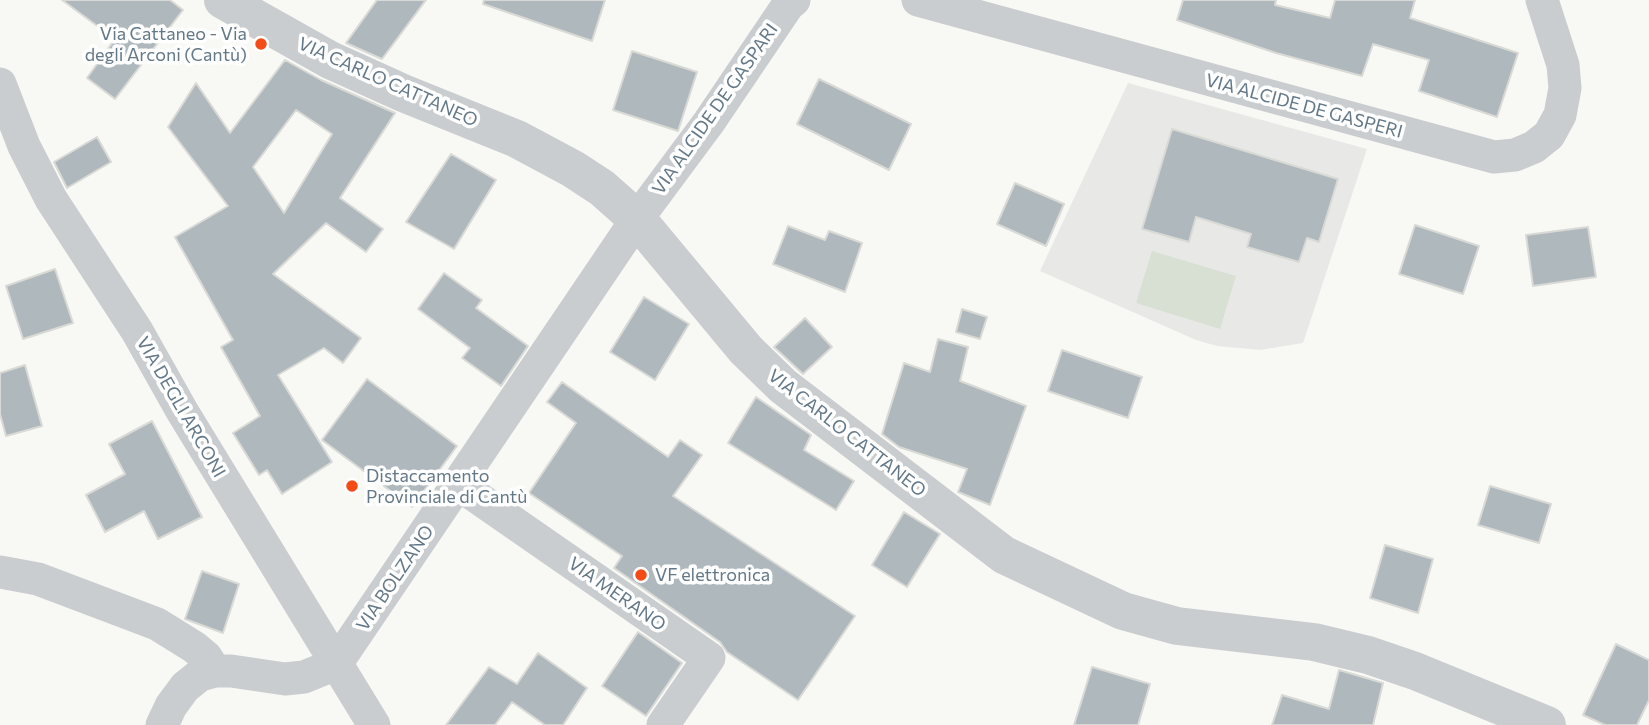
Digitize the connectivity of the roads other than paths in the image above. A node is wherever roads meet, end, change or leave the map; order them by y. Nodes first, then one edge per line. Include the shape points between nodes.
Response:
1 (223, 0) edge
2 (794, 0) edge
3 (918, 0) edge
4 (1542, 0) edge
5 (0, 84) edge
6 (637, 219) junction
7 (458, 484) junction
8 (0, 572) edge
9 (336, 664) junction
10 (215, 671) junction
11 (162, 725) edge
12 (374, 725) edge
13 (663, 725) edge
14 (1547, 725) edge

1 - 6 street, VIA CARLO CATTANEO via 330,60 551,157 621,202
2 - 6 street, VIA ALCIDE DE GASPARI
3 - 4 street, VIA ALCIDE DE GASPERI via 1494,157 1534,147 1549,135 1560,115 1563,65
5 - 9 street, VIA DEGLI ARCONI via 51,199
6 - 7 street, VIA BOLZANO
6 - 14 street, VIA CARLO CATTANEO via 746,350 783,386 1003,555 1124,611 1177,626 1314,642 1368,655
7 - 9 street, VIA BOLZANO
7 - 13 street, VIA MERANO via 709,658
8 - 10 street via 38,579 157,624 200,652
9 - 10 street via 285,679
9 - 12 street, VIA DEGLI ARCONI
10 - 11 street via 200,675 185,687

